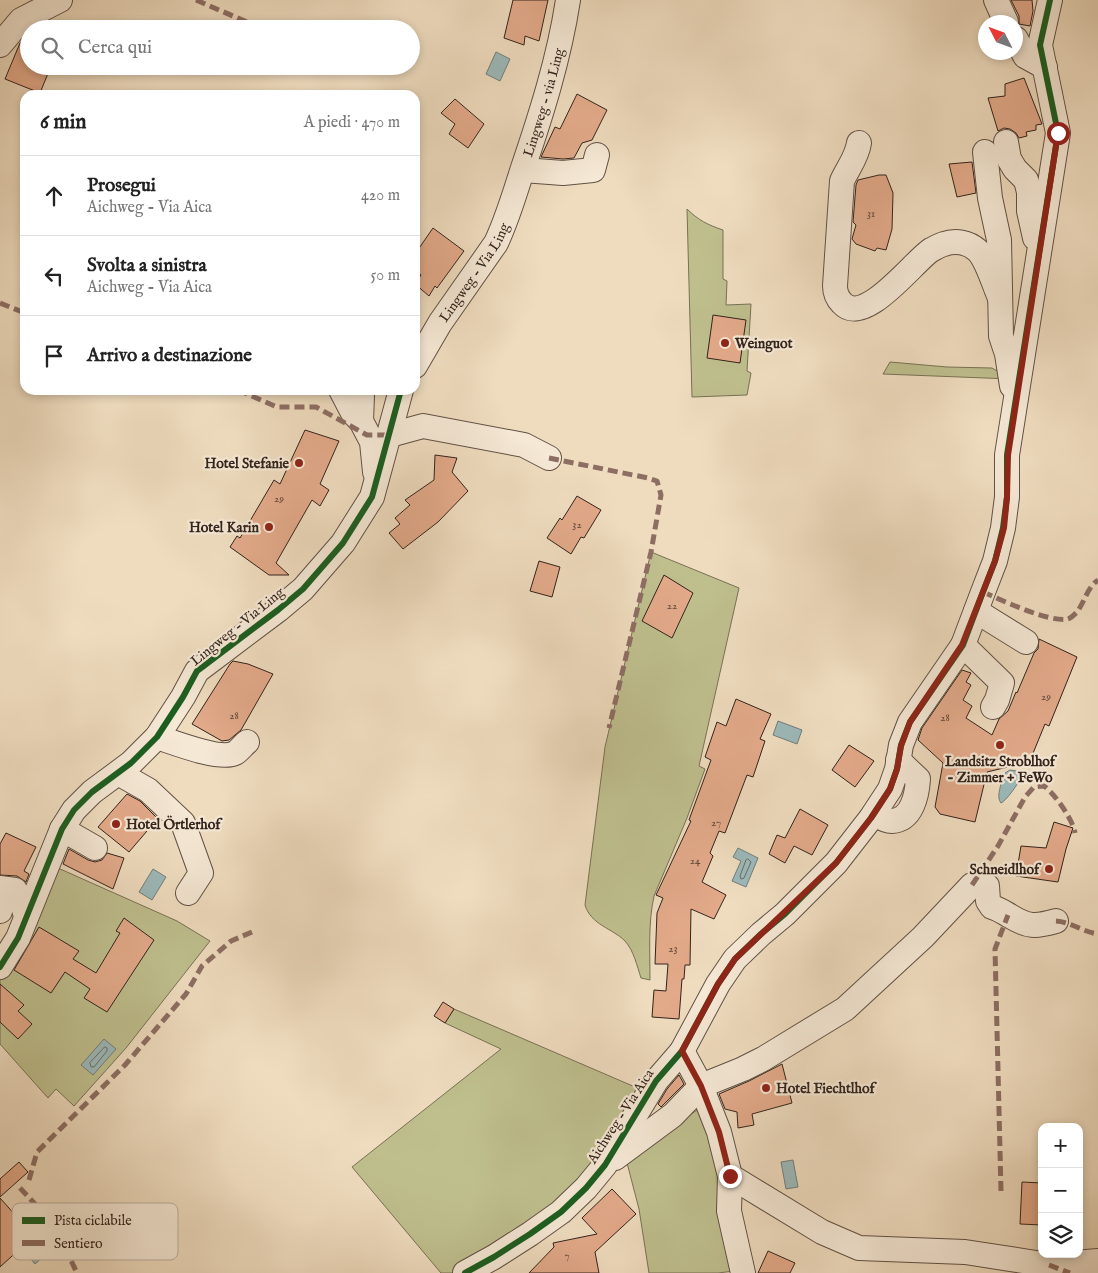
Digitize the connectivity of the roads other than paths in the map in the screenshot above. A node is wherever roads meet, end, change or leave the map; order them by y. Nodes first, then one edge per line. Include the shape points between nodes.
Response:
1 (60, 0) edge
2 (568, 0) edge
3 (996, 0) edge
4 (1050, 0) edge
5 (1002, 15) edge
6 (21, 20) edge
7 (20, 21) edge
8 (0, 45) edge
9 (1023, 52) edge
10 (1045, 67) junction
11 (1012, 142) dead end
12 (859, 143) dead end
13 (985, 152) dead end
14 (597, 155) dead end
15 (523, 170) junction
16 (513, 202) joint
17 (1040, 246) junction
18 (1000, 298) junction
19 (420, 357) edge
20 (344, 395) edge
21 (362, 395) edge
22 (400, 395) edge
23 (1016, 402) junction
24 (361, 422) junction
25 (390, 435) junction
26 (549, 458) dead end
27 (376, 481) junction
28 (976, 611) junction
29 (1026, 642) dead end
30 (962, 645) junction
31 (993, 707) dead end
32 (157, 737) junction
33 (247, 742) dead end
34 (118, 773) junction
35 (62, 829) junction
36 (95, 848) dead end
37 (188, 893) dead end
38 (2, 896) edge
39 (26, 916) junction
40 (1056, 922) dead end
41 (0, 967) edge
42 (682, 1051) junction
43 (701, 1086) junction
44 (605, 1164) junction
45 (730, 1176) junction
46 (1098, 1261) edge
47 (464, 1273) edge
48 (743, 1273) edge

1 - 6 street
2 - 15 street, Lingweg - via Ling via 546,97
3 - 5 street
4 - 10 street, Aichweg - Via Aica via 1040,45
7 - 8 street
9 - 10 street
10 - 17 street, Aichweg - Via Aica via 1058,133
11 - 17 street via 1008,159 1026,180 1030,192 1029,211
12 - 18 street via 858,153 842,181 835,292 843,305 862,308 875,301 930,251 956,241 978,250
13 - 18 street via 999,240
14 - 15 street, Lingweg - Via Ling via 593,170 563,174
15 - 16 street, Lingweg - via Ling
16 - 19 street, Lingweg - Via Ling via 496,243
17 - 23 street, Aichweg - Via Aica
18 - 23 street via 1002,336
20 - 24 street, Lingweg - Via Ling
21 - 24 street, Lingweg - Via Ling
22 - 25 street, Lingweg - Via Ling
23 - 28 street, Aichweg - Via Aica via 1008,455 1004,528
24 - 27 street, Lingweg - Via Ling via 372,442
25 - 26 street via 423,426 524,445
25 - 27 street, Lingweg - Via Ling
27 - 32 street, Lingweg - Via Ling via 372,497 343,543 303,589 197,671
28 - 29 street
28 - 30 street, Aichweg - Via Aica
30 - 31 street via 1002,683
30 - 42 street, Aichweg - Via Aica via 910,722 890,789 874,814 836,863 735,959
32 - 33 street via 221,755 235,753
32 - 34 street, Lingweg - Via Ling
34 - 35 street, Lingweg - Via Ling via 74,810
34 - 37 street via 148,790 183,824 201,873
35 - 36 street
35 - 39 street, Lingweg - Via Ling
38 - 39 street via 15,890
39 - 41 street, Lingweg - Via Ling via 18,938
40 - 43 street, Aichweg - Via Aica via 1030,926 1021,923 992,907 988,901 987,886 982,883 972,885 923,937 845,1009 763,1059
42 - 43 street
42 - 44 street, Aichweg - Via Aica via 656,1081
43 - 44 street, Aichweg - Via Aica via 673,1115
43 - 45 street via 719,1132
44 - 47 street, Aichweg - Via Aica via 561,1212
45 - 46 street via 822,1232 859,1248 965,1252 1049,1264
45 - 48 street via 729,1211

